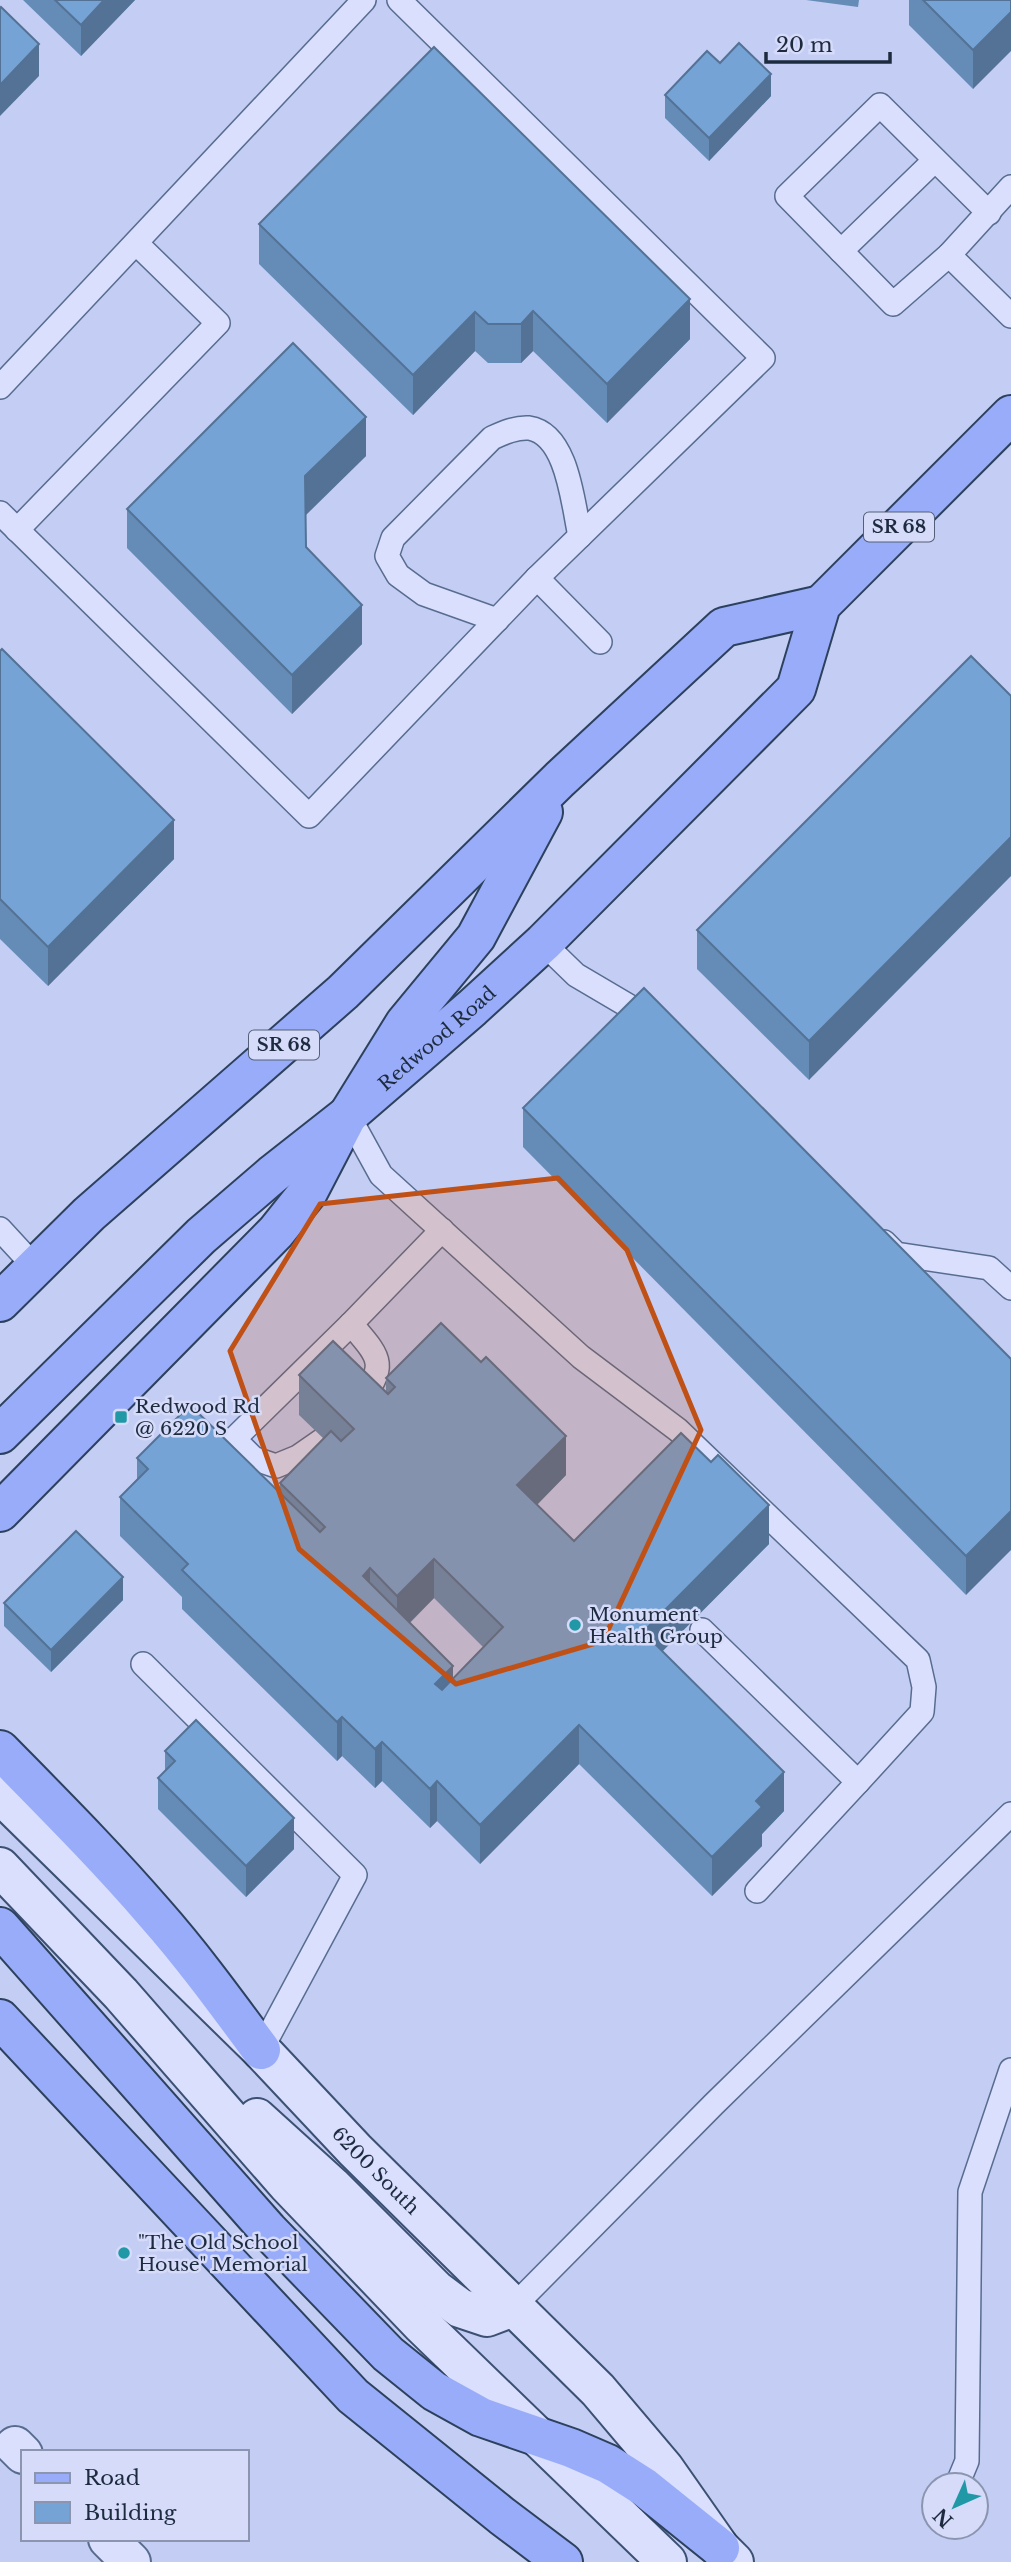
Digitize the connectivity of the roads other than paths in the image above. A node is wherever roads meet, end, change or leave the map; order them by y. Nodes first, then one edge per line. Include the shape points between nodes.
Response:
1 (364, 0) edge
2 (399, 0) edge
3 (935, 160) junction
4 (1011, 187) edge
5 (989, 214) junction
6 (136, 243) junction
7 (841, 251) junction
8 (949, 255) junction
9 (1011, 316) edge
10 (0, 387) edge
11 (1011, 415) edge
12 (0, 513) edge
13 (18, 530) junction
14 (580, 536) junction
15 (537, 578) junction
16 (821, 605) junction
17 (497, 620) junction
18 (600, 642) dead end
19 (560, 779) junction
20 (543, 943) junction
21 (671, 1030) edge
22 (348, 1115) junction
23 (868, 1226) edge
24 (0, 1230) edge
25 (442, 1230) junction
26 (35, 1267) junction
27 (1011, 1288) edge
28 (0, 1302) edge
29 (351, 1324) junction
30 (358, 1404) edge
31 (0, 1434) edge
32 (324, 1439) edge
33 (0, 1512) edge
34 (702, 1630) dead end
35 (143, 1664) dead end
36 (0, 1750) edge
37 (858, 1782) junction
38 (0, 1794) edge
39 (1011, 1814) edge
40 (0, 1867) edge
41 (757, 1891) dead end
42 (0, 1927) edge
43 (121, 1994) junction
44 (0, 2019) edge
45 (261, 2050) junction
46 (1011, 2070) edge
47 (513, 2306) junction
48 (537, 2436) junction
49 (963, 2471) edge
50 (110, 2541) edge
51 (727, 2555) edge
52 (131, 2562) edge
53 (563, 2562) edge
54 (667, 2562) edge

1 - 6 lane
2 - 14 lane via 763,358
3 - 5 lane
3 - 7 lane
3 - 7 lane via 880,104 787,196
4 - 5 lane
5 - 8 lane
6 - 10 lane
6 - 13 lane via 218,323
7 - 8 lane via 893,304
8 - 9 lane
11 - 16 main road, Redwood Road / SR 68
12 - 13 lane
13 - 17 lane via 309,816
14 - 15 lane
14 - 17 lane via 563,458 548,438 529,428 492,438 393,538 387,556 398,575 424,594
15 - 17 lane
15 - 18 lane
16 - 19 main road, SR 68 via 724,627
16 - 20 main road, Redwood Road / SR 68 via 796,689
19 - 22 main road via 476,936 405,1023
19 - 26 main road, SR 68 via 343,992 89,1214
20 - 21 lane via 576,975
20 - 22 main road, Redwood Road / SR 68
22 - 25 lane via 381,1175
22 - 31 main road, Redwood Road / SR 68 via 201,1236
22 - 33 main road via 307,1192 276,1232
23 - 27 lane via 896,1254 989,1268
24 - 26 lane
25 - 29 lane
25 - 37 lane via 581,1357 678,1430 918,1660 924,1686 922,1712
26 - 28 main road, SR 68
29 - 30 lane via 376,1353 373,1383
29 - 32 lane via 234,1439 253,1458 276,1466 298,1458
34 - 37 lane
35 - 45 lane via 355,1875
36 - 45 main road via 157,1916
37 - 41 lane
38 - 45 main road, 6200 South
39 - 47 lane
40 - 43 main road
42 - 48 main road via 268,2230 388,2354 456,2404
43 - 47 main road via 332,2186 436,2290 460,2308 487,2317
43 - 48 main road via 287,2184
44 - 53 main road via 353,2396
45 - 47 main road, 6200 South
46 - 49 lane via 970,2192 967,2461
47 - 51 main road, 6200 South via 632,2428
48 - 51 main road via 619,2470
48 - 54 main road
50 - 52 main road

